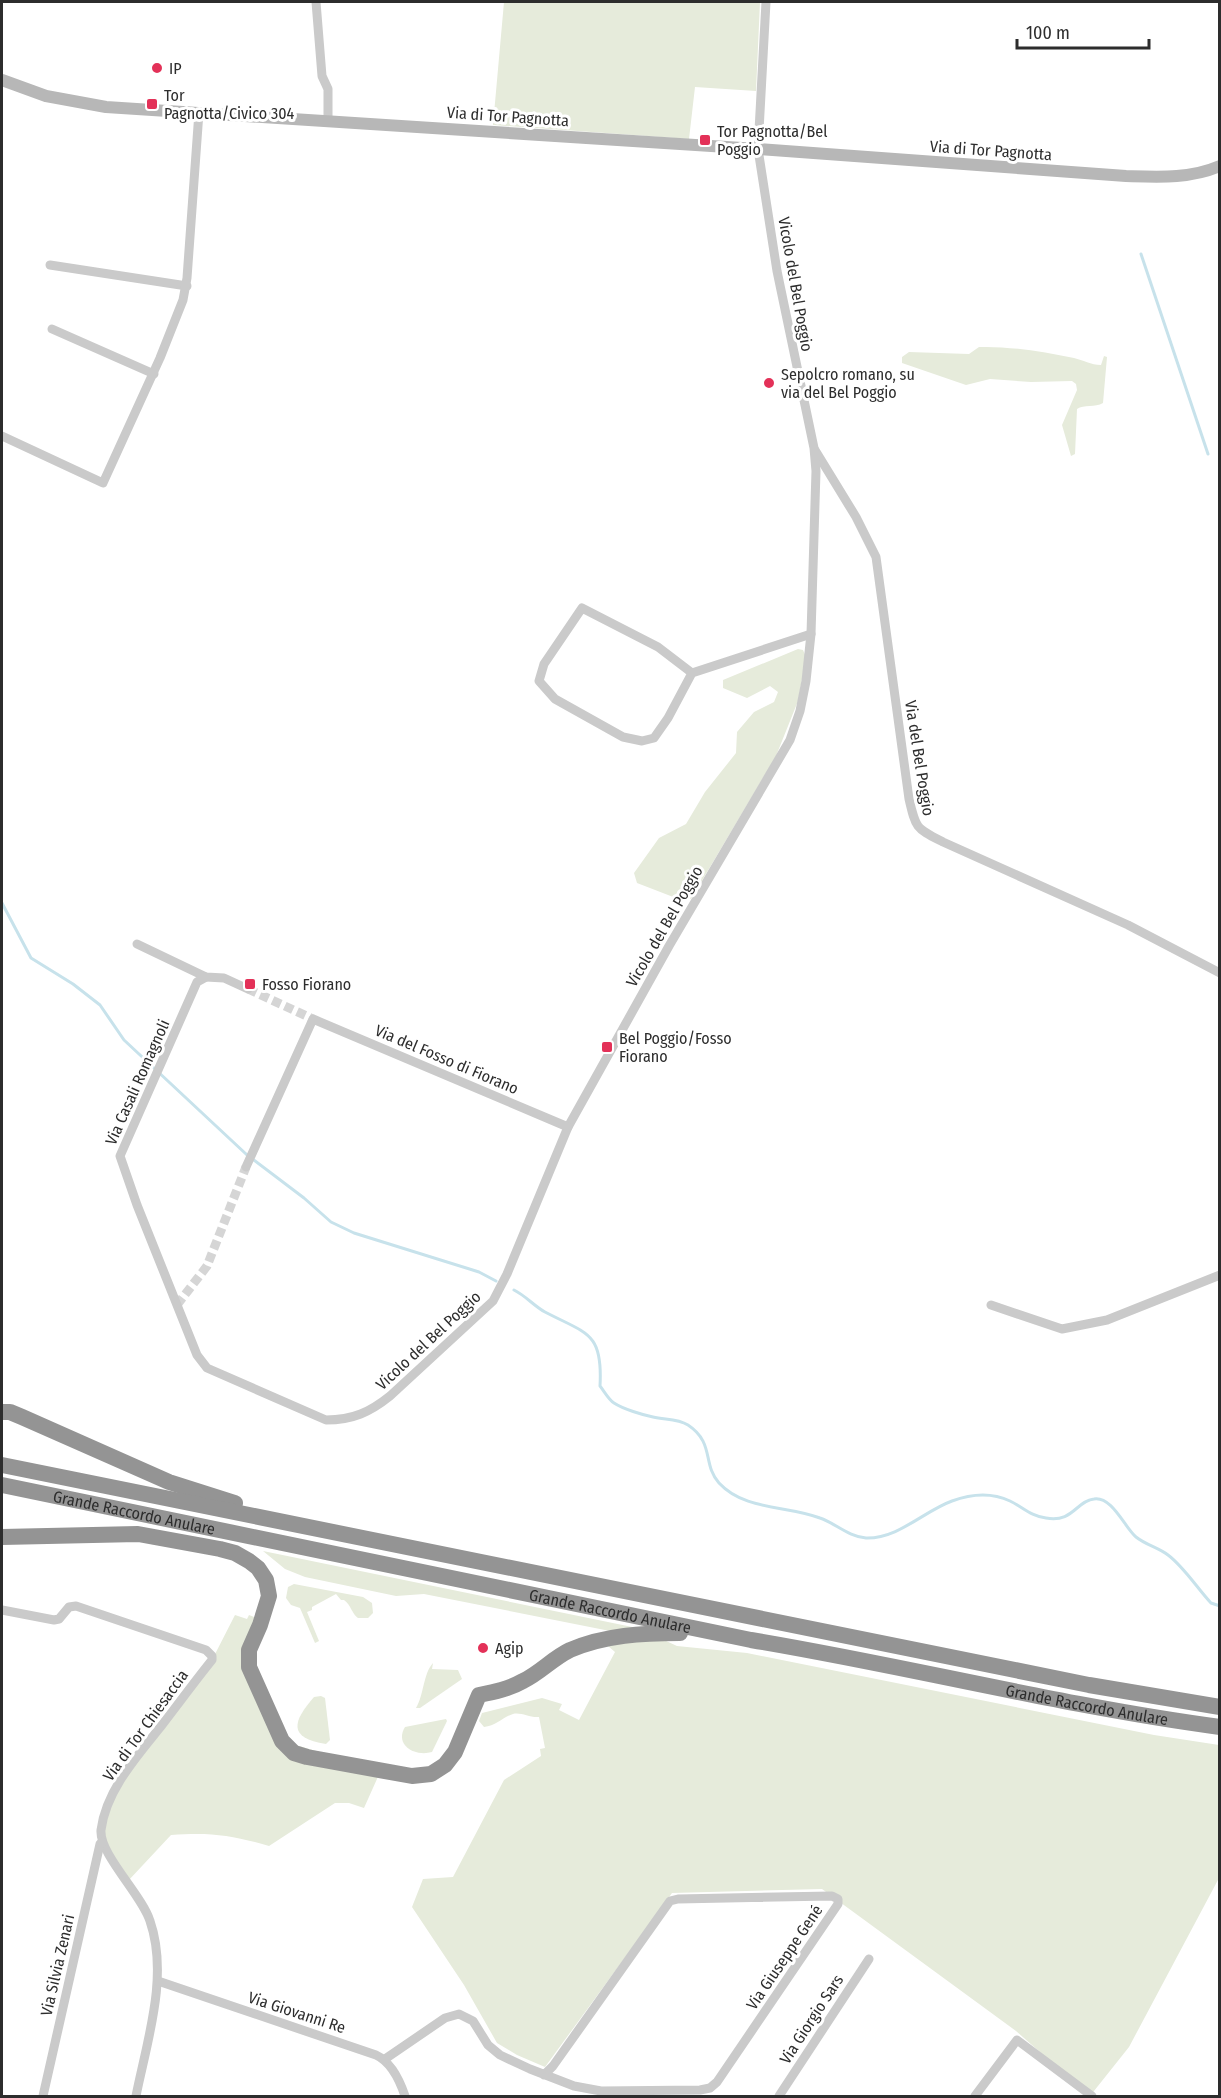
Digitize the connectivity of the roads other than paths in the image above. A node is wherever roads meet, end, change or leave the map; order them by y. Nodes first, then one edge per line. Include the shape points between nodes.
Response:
1 (316, 2) edge
2 (766, 2) edge
3 (2, 80) edge
4 (198, 111) junction
5 (328, 120) junction
6 (758, 149) junction
7 (1220, 166) edge
8 (50, 265) dead end
9 (186, 286) junction
10 (52, 329) dead end
11 (154, 374) junction
12 (2, 436) edge
13 (814, 448) junction
14 (811, 634) junction
15 (692, 673) junction
16 (137, 944) dead end
17 (1220, 973) edge
18 (206, 977) junction
19 (248, 989) tunnel mouth
20 (568, 1127) junction
21 (246, 1167) tunnel mouth
22 (1220, 1275) edge
23 (177, 1305) joint
24 (991, 1305) dead end
25 (2, 1412) edge
26 (2, 1465) edge
27 (2, 1485) edge
28 (319, 1530) junction
29 (2, 1537) edge
30 (2, 1611) edge
31 (751, 1640) junction
32 (1220, 1707) edge
33 (1220, 1727) edge
34 (102, 1842) junction
35 (869, 1959) dead end
36 (158, 1982) junction
37 (385, 2059) junction
38 (544, 2074) junction
39 (43, 2097) edge
40 (136, 2097) edge
41 (405, 2097) edge
42 (779, 2097) edge
43 (975, 2097) edge
44 (1092, 2097) edge

1 - 5 street via 322,76 328,89
2 - 6 street
3 - 4 street, Via di Tor Pagnotta via 46,96 88,105
4 - 5 street, Via di Tor Pagnotta
4 - 9 street
5 - 6 street, Via di Tor Pagnotta
6 - 7 street, Via di Tor Pagnotta via 1126,176 1177,177
6 - 13 street, Vicolo del Bel Poggio via 777,271
8 - 9 street
9 - 11 street
10 - 11 street
11 - 12 street via 103,483
13 - 14 street, Vicolo del Bel Poggio
13 - 17 street, Via del Bel Poggio via 876,557 909,799 916,825 921,831 1128,925
14 - 15 street
14 - 20 street, Vicolo del Bel Poggio via 806,681 790,740
15 - 15 street via 654,738 642,741 623,737 555,699 538,681 544,664 582,608 658,647
16 - 18 street
18 - 19 street via 224,978
18 - 23 street, Via Casali Romagnoli via 197,982 120,1156
20 - 21 street, Via del Fosso di Fiorano via 313,1019
20 - 23 street, Vicolo del Bel Poggio via 493,1301 372,1410 342,1420 326,1420 207,1368 197,1355
22 - 24 street via 1107,1320 1062,1329
25 - 28 highway via 169,1482
26 - 28 highway, Grande Raccordo Anulare
27 - 31 highway, Grande Raccordo Anulare
28 - 32 highway, Grande Raccordo Anulare via 1078,1683
29 - 31 highway via 138,1534 243,1557 258,1568 268,1587 266,1608 248,1661 285,1746 307,1757 412,1776 431,1774 449,1761 479,1695 524,1681 569,1651 615,1637 650,1633
30 - 34 street, Via di Tor Chiesaccia via 54,1620 67,1608 76,1606 211,1653 212,1660 118,1785 102,1825
31 - 33 highway, Grande Raccordo Anulare
34 - 36 street via 148,1915 154,1934
34 - 39 street, Via Silvia Zenari
35 - 42 street, Via Giorgio Sars
36 - 37 street, Via Giovanni Re
36 - 40 street
37 - 38 street, Via Giuseppe Gené via 445,2018 459,2014 473,2021 495,2051
37 - 41 street
38 - 38 street, Via Giuseppe Gené via 601,2091 710,2088 806,1953 838,1899 832,1896 670,1901 554,2066
43 - 44 street via 1017,2040

